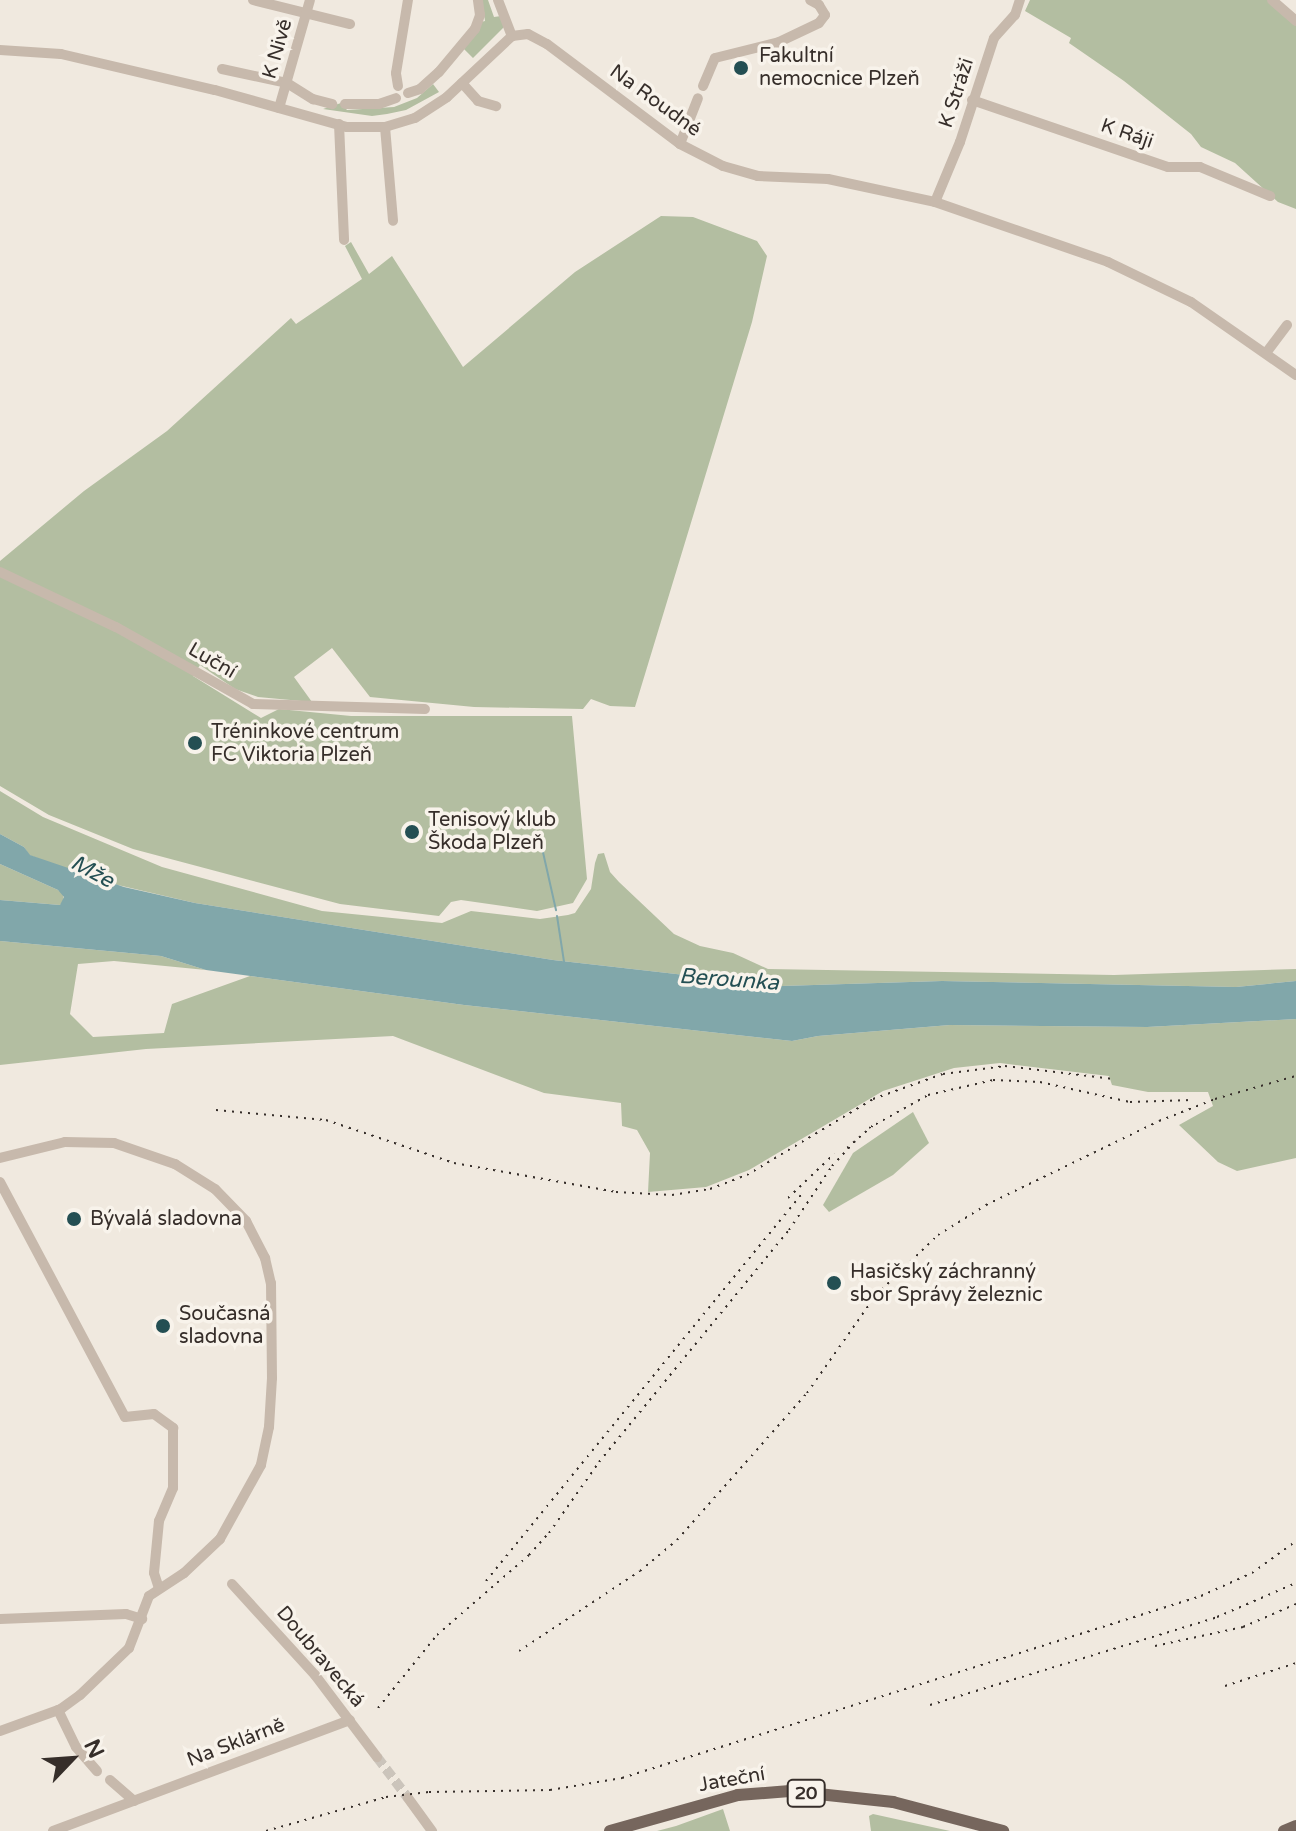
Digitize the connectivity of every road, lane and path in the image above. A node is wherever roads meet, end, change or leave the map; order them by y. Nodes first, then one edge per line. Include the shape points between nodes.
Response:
1 (253, 0) edge
2 (310, 0) edge
3 (408, 0) edge
4 (478, 0) edge
5 (498, 0) edge
6 (810, 0) edge
7 (1020, 0) edge
8 (1272, 0) edge
9 (307, 14) junction
10 (1296, 21) edge
11 (350, 24) dead end
12 (512, 36) junction
13 (0, 50) edge
14 (222, 69) dead end
15 (287, 83) junction
16 (462, 83) junction
17 (398, 86) junction
18 (703, 86) dead end
19 (408, 93) junction
20 (396, 98) junction
21 (698, 98) dead end
22 (972, 100) junction
23 (332, 104) dead end
24 (345, 104) dead end
25 (496, 106) dead end
26 (279, 108) junction
27 (339, 124) junction
28 (385, 127) junction
29 (680, 144) junction
30 (1270, 196) dead end
31 (935, 202) junction
32 (393, 221) dead end
33 (344, 240) dead end
34 (1287, 325) dead end
35 (1266, 353) junction
36 (1296, 375) edge
37 (0, 572) edge
38 (425, 709) dead end
39 (0, 1158) edge
40 (0, 1182) edge
41 (232, 1584) dead end
42 (159, 1588) junction
43 (0, 1619) edge
44 (142, 1619) junction
45 (58, 1710) junction
46 (350, 1720) junction
47 (0, 1731) edge
48 (377, 1757) tunnel mouth
49 (97, 1771) dead end
50 (114, 1783) dead end
51 (408, 1798) tunnel mouth
52 (134, 1801) junction
53 (1296, 1826) edge
54 (53, 1831) edge
55 (432, 1831) edge
56 (610, 1831) edge
57 (1003, 1831) edge
58 (1284, 1831) edge

1 - 9 street
2 - 9 street, K Nivě
3 - 17 street
4 - 19 street via 475,29 439,72
5 - 12 street
6 - 18 street via 825,15 819,23 779,42 715,58
7 - 22 street, K Stráži via 1015,15 994,38
8 - 10 street
9 - 11 street
9 - 15 street, K Nivě
12 - 16 street
12 - 29 street, Na Roudné via 528,34 547,44
13 - 26 street via 61,54
14 - 15 street
15 - 23 street
15 - 26 street, K Nivě
16 - 25 street via 478,101
16 - 28 street via 415,118
17 - 19 street
17 - 20 street
19 - 20 street via 405,99
20 - 24 street
21 - 29 street
22 - 30 street, K Ráji via 1168,167 1200,167
22 - 31 street, K Stráži
26 - 27 street
27 - 28 street
27 - 33 street
28 - 32 street
29 - 31 street, Na Roudné via 723,166 758,176 828,179
31 - 35 street, Na Roudné via 1108,262 1191,302
34 - 35 street
35 - 36 street, Na Roudné
37 - 38 street, Luční via 116,627 253,704
39 - 42 street via 49,1144 114,1143 175,1164 215,1189 246,1221 265,1258 271,1283 272,1378 261,1465 220,1539
40 - 42 street via 125,1417 154,1414 173,1428 173,1488 159,1521 154,1573
41 - 46 street, Doubravecká
42 - 44 street via 149,1596
43 - 44 street via 126,1614
44 - 45 street via 129,1648
45 - 47 street
45 - 49 street via 76,1747
46 - 48 street, Doubravecká
46 - 52 street, Na Sklárně
50 - 52 street
51 - 55 street
52 - 54 street, Na Sklárně
53 - 58 main road
56 - 57 main road, Jateční / 20 via 738,1795 790,1791 893,1802

